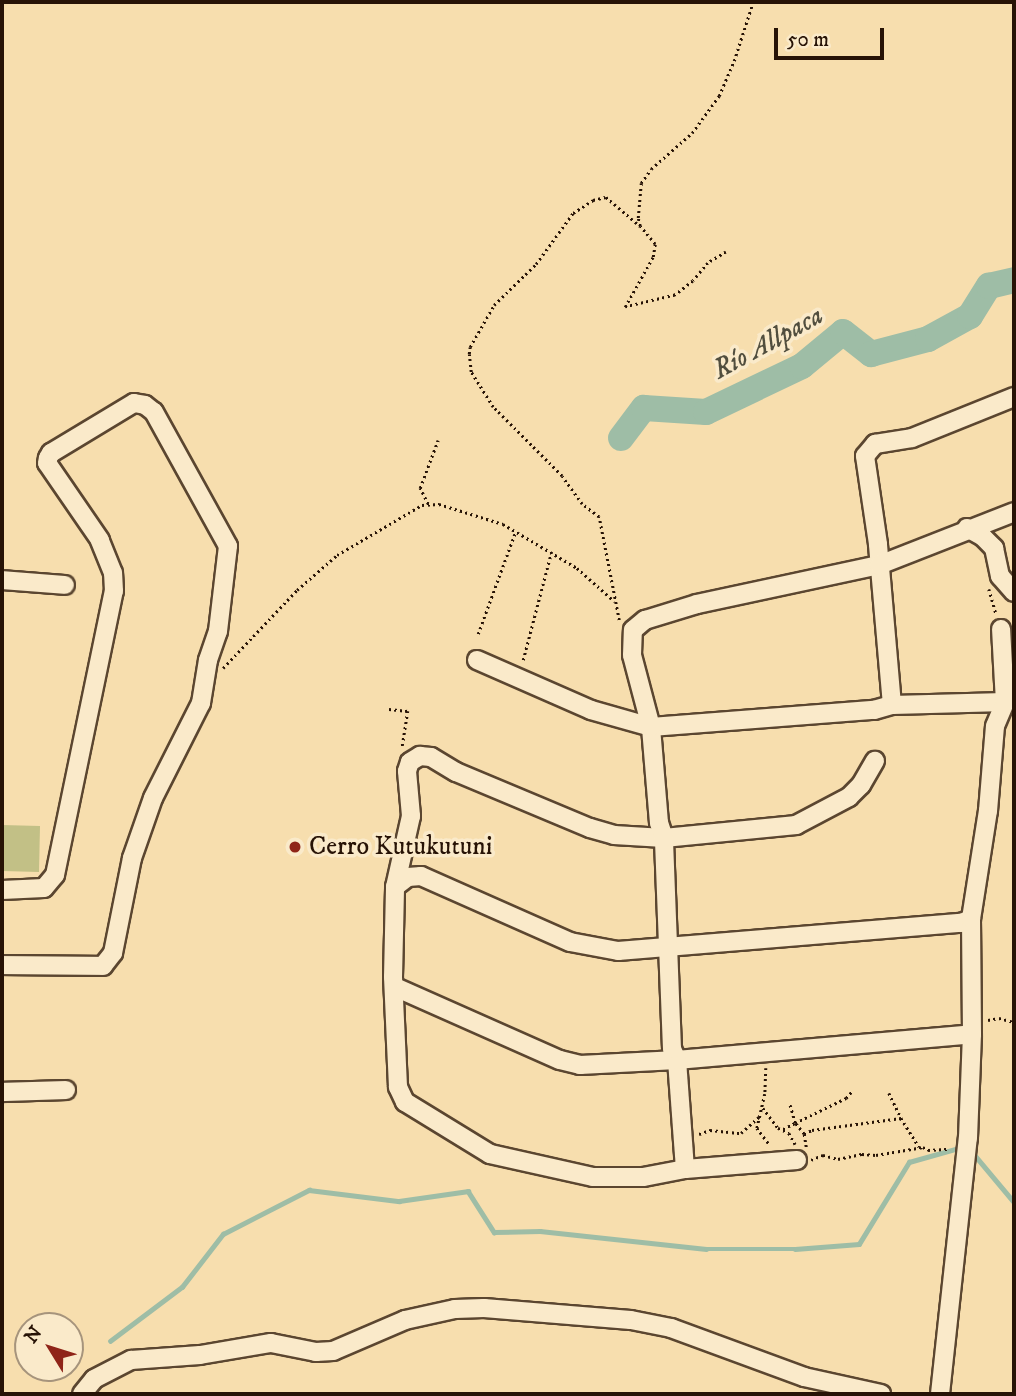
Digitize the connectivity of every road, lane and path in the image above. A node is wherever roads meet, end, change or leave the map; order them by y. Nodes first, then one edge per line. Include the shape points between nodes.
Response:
1 (753, 2) edge
2 (640, 226) junction
3 (726, 252) dead end
4 (1014, 397) edge
5 (438, 440) dead end
6 (428, 504) junction
7 (1014, 512) edge
8 (967, 528) junction
9 (515, 533) junction
10 (551, 553) junction
11 (879, 565) junction
12 (2, 580) edge
13 (65, 585) dead end
14 (1014, 592) edge
15 (614, 601) junction
16 (1001, 629) dead end
17 (478, 634) dead end
18 (631, 639) junction
19 (477, 660) dead end
20 (523, 660) dead end
21 (222, 671) dead end
22 (1005, 702) junction
23 (892, 705) junction
24 (389, 709) dead end
25 (651, 727) junction
26 (874, 761) dead end
27 (407, 771) junction
28 (664, 838) junction
29 (395, 887) junction
30 (2, 890) edge
31 (971, 919) junction
32 (667, 948) junction
33 (2, 965) edge
34 (395, 987) junction
35 (1014, 1022) edge
36 (972, 1034) junction
37 (764, 1052) junction
38 (677, 1060) junction
39 (66, 1090) dead end
40 (852, 1091) dead end
41 (2, 1092) edge
42 (889, 1093) dead end
43 (790, 1105) dead end
44 (763, 1108) junction
45 (681, 1116) junction
46 (759, 1117) junction
47 (901, 1118) junction
48 (795, 1123) junction
49 (783, 1129) junction
50 (804, 1134) junction
51 (919, 1147) junction
52 (967, 1147) junction
53 (806, 1154) junction
54 (819, 1157) junction
55 (771, 1162) junction
56 (685, 1169) junction
57 (82, 1394) edge
58 (881, 1394) edge
59 (940, 1394) edge

1 - 2 path via 719,96 698,127 650,169 641,183
2 - 3 path via 655,244 653,257 625,307 675,295
2 - 15 path via 606,197 573,213 530,271 494,305 469,354 471,372 493,407 599,517
4 - 11 street via 912,438 868,449 865,456
5 - 6 path via 420,488
6 - 9 path via 494,521
6 - 21 path via 337,555
7 - 8 street
8 - 11 street
8 - 14 street via 994,548 1000,576
9 - 10 path
9 - 17 path
10 - 15 path via 590,577
10 - 20 path
11 - 18 street via 697,604 645,620
11 - 23 street
12 - 13 street
15 - 18 path via 624,637
16 - 22 street
18 - 25 street
19 - 25 street via 591,710
22 - 23 street
22 - 31 street via 995,726 988,811
23 - 25 street
24 - 27 path via 408,711 402,746
25 - 28 street
26 - 28 street via 849,797 796,825
27 - 28 street via 410,762 420,756 431,757 456,772 590,828 614,835
27 - 29 street via 411,816
28 - 32 street
29 - 32 street via 408,877 421,876 569,942 618,951
29 - 34 street
30 - 33 street via 44,888 55,875 114,590 113,573 100,540 47,463 48,458 134,403 145,405 154,412 228,546 218,631 201,703 153,798 132,858 113,953 103,967
31 - 32 street
31 - 36 street
32 - 38 street via 672,1049
34 - 38 street via 560,1060 580,1065
34 - 56 street via 398,1087 414,1110 490,1154 510,1160 593,1177 643,1177
35 - 36 path via 990,1019
36 - 37 street
36 - 52 street
37 - 38 street
37 - 44 path
38 - 45 street
39 - 41 street
40 - 48 path
42 - 47 path
43 - 48 path
44 - 46 path
44 - 49 path
45 - 46 path via 689,1115 699,1134 710,1130 741,1133
45 - 56 street
46 - 55 path via 757,1128 768,1140
47 - 50 path
47 - 51 path
48 - 49 path
48 - 50 path
49 - 53 path
50 - 53 path
51 - 52 path
51 - 54 path via 838,1159
52 - 59 street
53 - 54 path
53 - 54 path
53 - 55 street
55 - 56 street
57 - 58 street via 94,1379 131,1360 200,1356 271,1343 333,1351 405,1320 484,1308 671,1328 804,1377

